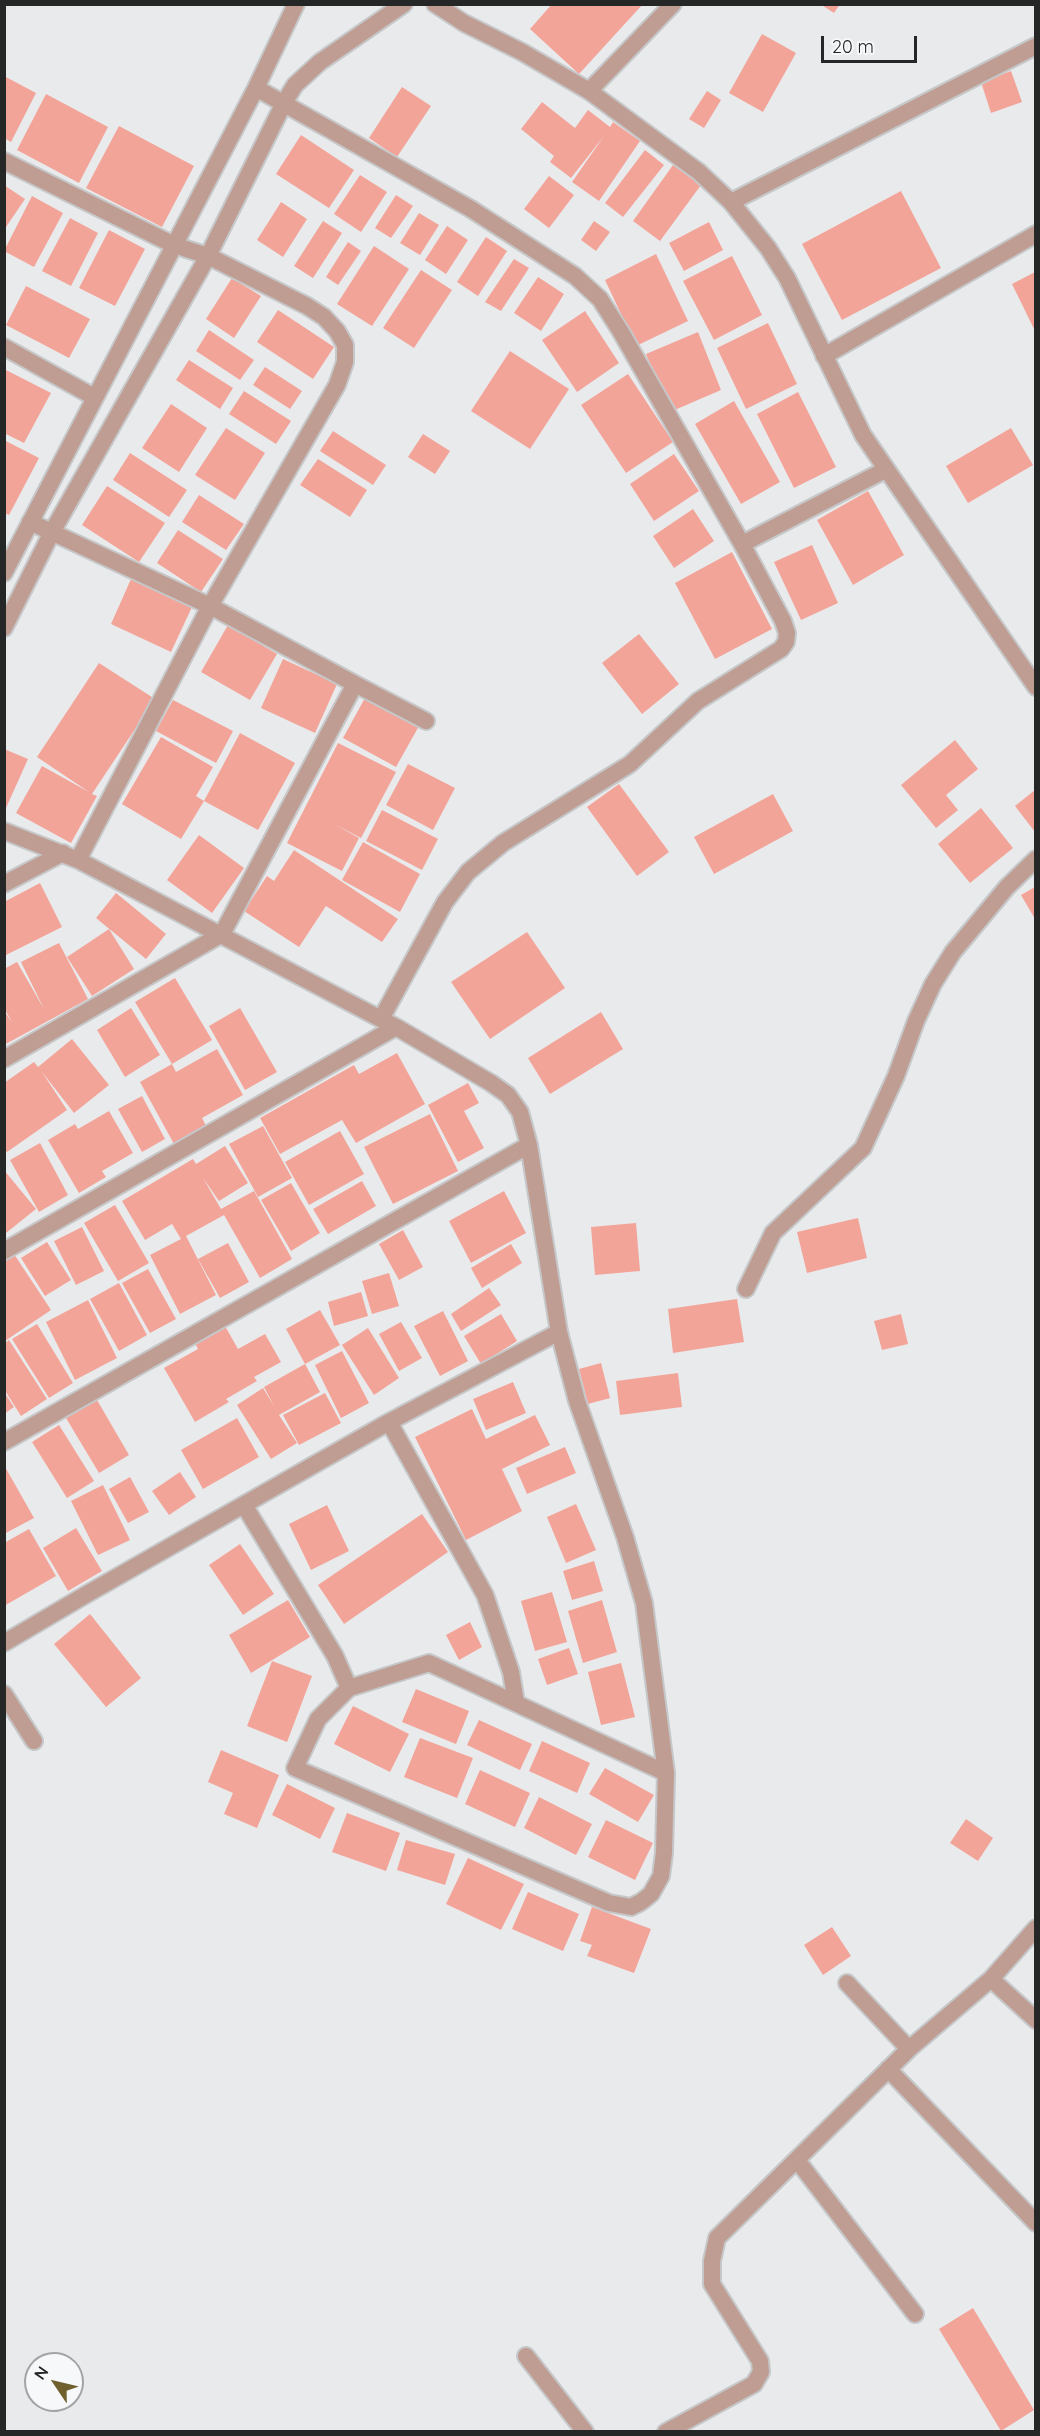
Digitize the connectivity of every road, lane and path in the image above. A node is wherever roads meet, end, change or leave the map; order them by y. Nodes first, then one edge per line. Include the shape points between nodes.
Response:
1 (296, 4) edge
2 (404, 4) edge
3 (435, 4) edge
4 (673, 4) edge
5 (1035, 46) edge
6 (256, 88) junction
7 (589, 92) junction
8 (284, 103) junction
9 (4, 161) edge
10 (731, 202) junction
11 (1035, 234) edge
12 (174, 245) junction
13 (208, 256) junction
14 (4, 347) edge
15 (824, 356) junction
16 (94, 397) junction
17 (885, 470) junction
18 (30, 522) junction
19 (52, 532) junction
20 (4, 534) edge
21 (20, 542) junction
22 (742, 544) junction
23 (4, 573) edge
24 (210, 606) junction
25 (4, 628) edge
26 (355, 684) junction
27 (1035, 687) edge
28 (426, 721) dead end
29 (4, 831) edge
30 (71, 856) junction
31 (1035, 859) edge
32 (4, 884) edge
33 (222, 934) junction
34 (388, 1023) junction
35 (4, 1059) edge
36 (529, 1146) junction
37 (4, 1251) edge
38 (746, 1289) dead end
39 (559, 1332) junction
40 (389, 1422) junction
41 (4, 1442) edge
42 (244, 1505) junction
43 (4, 1643) edge
44 (349, 1688) junction
45 (4, 1694) edge
46 (516, 1703) junction
47 (34, 1741) dead end
48 (666, 1773) junction
49 (1035, 1928) edge
50 (991, 1979) junction
51 (847, 1983) dead end
52 (1035, 2020) edge
53 (909, 2049) junction
54 (888, 2069) junction
55 (797, 2160) junction
56 (1035, 2223) edge
57 (915, 2314) dead end
58 (526, 2356) dead end
59 (674, 2429) edge
60 (585, 2432) edge

1 - 6 street
2 - 8 street via 320,62 295,85
3 - 7 street
4 - 7 street
5 - 10 street
6 - 8 street
6 - 12 street
7 - 10 street via 699,172
8 - 13 street
8 - 22 street via 471,209 575,276 600,299
9 - 12 street
10 - 15 street via 787,278
11 - 15 street
12 - 13 street
12 - 16 street
13 - 19 street
13 - 24 street via 307,306 337,331 345,345 345,362 337,385
14 - 16 street
15 - 17 street
16 - 18 street
17 - 22 street
17 - 27 street
18 - 19 street
18 - 21 street
19 - 24 street
19 - 25 street
20 - 21 street
21 - 23 street
22 - 34 street via 783,621 787,633 781,649 698,701 630,764 503,843 468,872 445,902
24 - 26 street
24 - 30 street
26 - 28 street
26 - 33 street
29 - 30 street
30 - 32 street
30 - 33 street
31 - 38 street via 953,952 933,984 863,1148 773,1233
33 - 34 street
33 - 35 street
34 - 36 street via 508,1095 520,1112
34 - 37 street
36 - 39 street
36 - 41 street
39 - 40 street
39 - 48 street via 577,1401 644,1603
40 - 42 street
40 - 46 street via 485,1595 511,1671
42 - 43 street
42 - 44 street
44 - 46 street via 429,1663
44 - 48 street via 318,1719 295,1768 609,1903 631,1907 641,1902 651,1894 661,1876
45 - 47 street
46 - 48 street
49 - 50 street
50 - 52 street
50 - 53 street
51 - 53 street
53 - 54 street
54 - 55 street
54 - 56 street
55 - 57 street
55 - 59 street via 717,2238 712,2261 712,2284 760,2361 761,2372 754,2384
58 - 60 street

